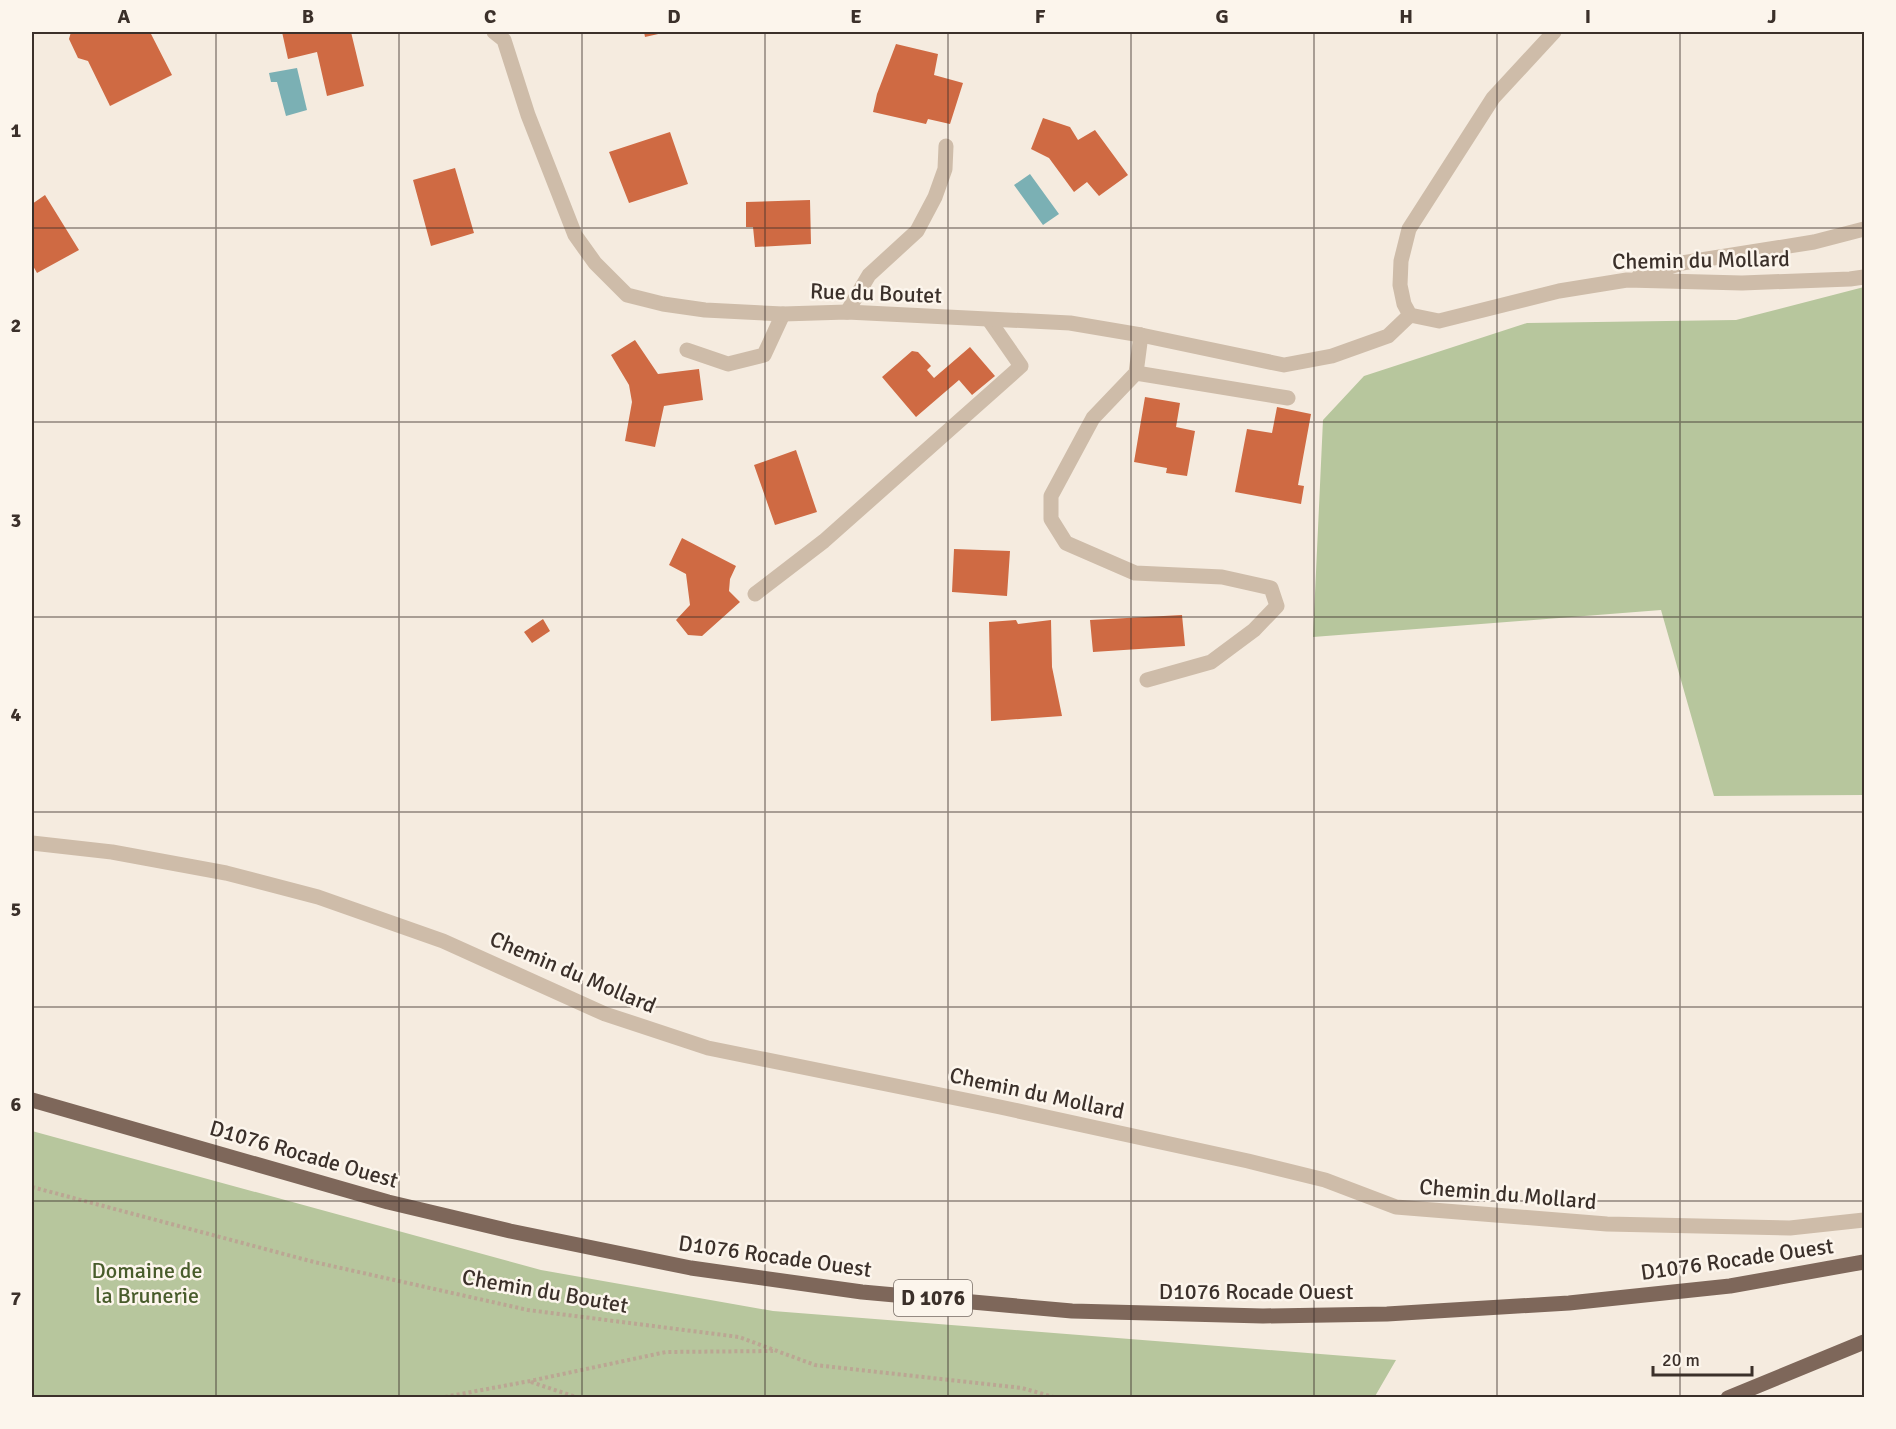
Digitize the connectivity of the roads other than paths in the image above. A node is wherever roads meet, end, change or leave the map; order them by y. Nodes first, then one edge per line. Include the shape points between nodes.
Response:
1 (1554, 32) edge
2 (502, 34) edge
3 (946, 146) dead end
4 (1864, 229) edge
5 (1864, 277) edge
6 (1627, 280) junction
7 (847, 312) junction
8 (783, 314) junction
9 (1410, 315) junction
10 (989, 320) junction
11 (1141, 335) junction
12 (687, 350) dead end
13 (1136, 373) junction
14 (1288, 398) dead end
15 (755, 594) dead end
16 (1148, 680) dead end
17 (32, 843) edge
18 (32, 1100) edge
19 (1864, 1220) edge
20 (1861, 1263) edge
21 (1864, 1342) edge
22 (1728, 1398) edge

1 - 9 street via 1493,98 1409,229 1400,285
2 - 8 street, Rue du Boutet via 528,115 575,235 595,263 627,295 705,310
3 - 7 street via 945,170 917,231 869,275
4 - 6 street via 1814,242 1682,263
5 - 6 street, Chemin du Mollard via 1742,283
6 - 9 street, Chemin du Mollard via 1558,291 1439,321
7 - 8 street, Rue du Boutet
7 - 10 street, Rue du Boutet
8 - 12 street via 764,355 728,364
9 - 11 street, Rue du Boutet via 1388,336 1332,356 1284,364
10 - 11 street, Rue du Boutet via 1070,323
10 - 15 street via 1021,366 824,541
11 - 13 street
13 - 14 street
13 - 16 street via 1093,418 1051,496 1051,519 1066,543 1135,573 1222,577 1271,588 1277,606 1254,630 1211,662
17 - 19 street, Chemin du Mollard via 112,852 226,873 318,897 443,941 605,1014 708,1048 1248,1161 1325,1180 1396,1207 1607,1224 1790,1228
18 - 20 main road, D1076 Rocade Ouest / D 1076 via 388,1202 510,1231 714,1271 862,1292 1049,1309 1263,1316 1388,1314 1569,1303 1730,1286
21 - 22 main road

